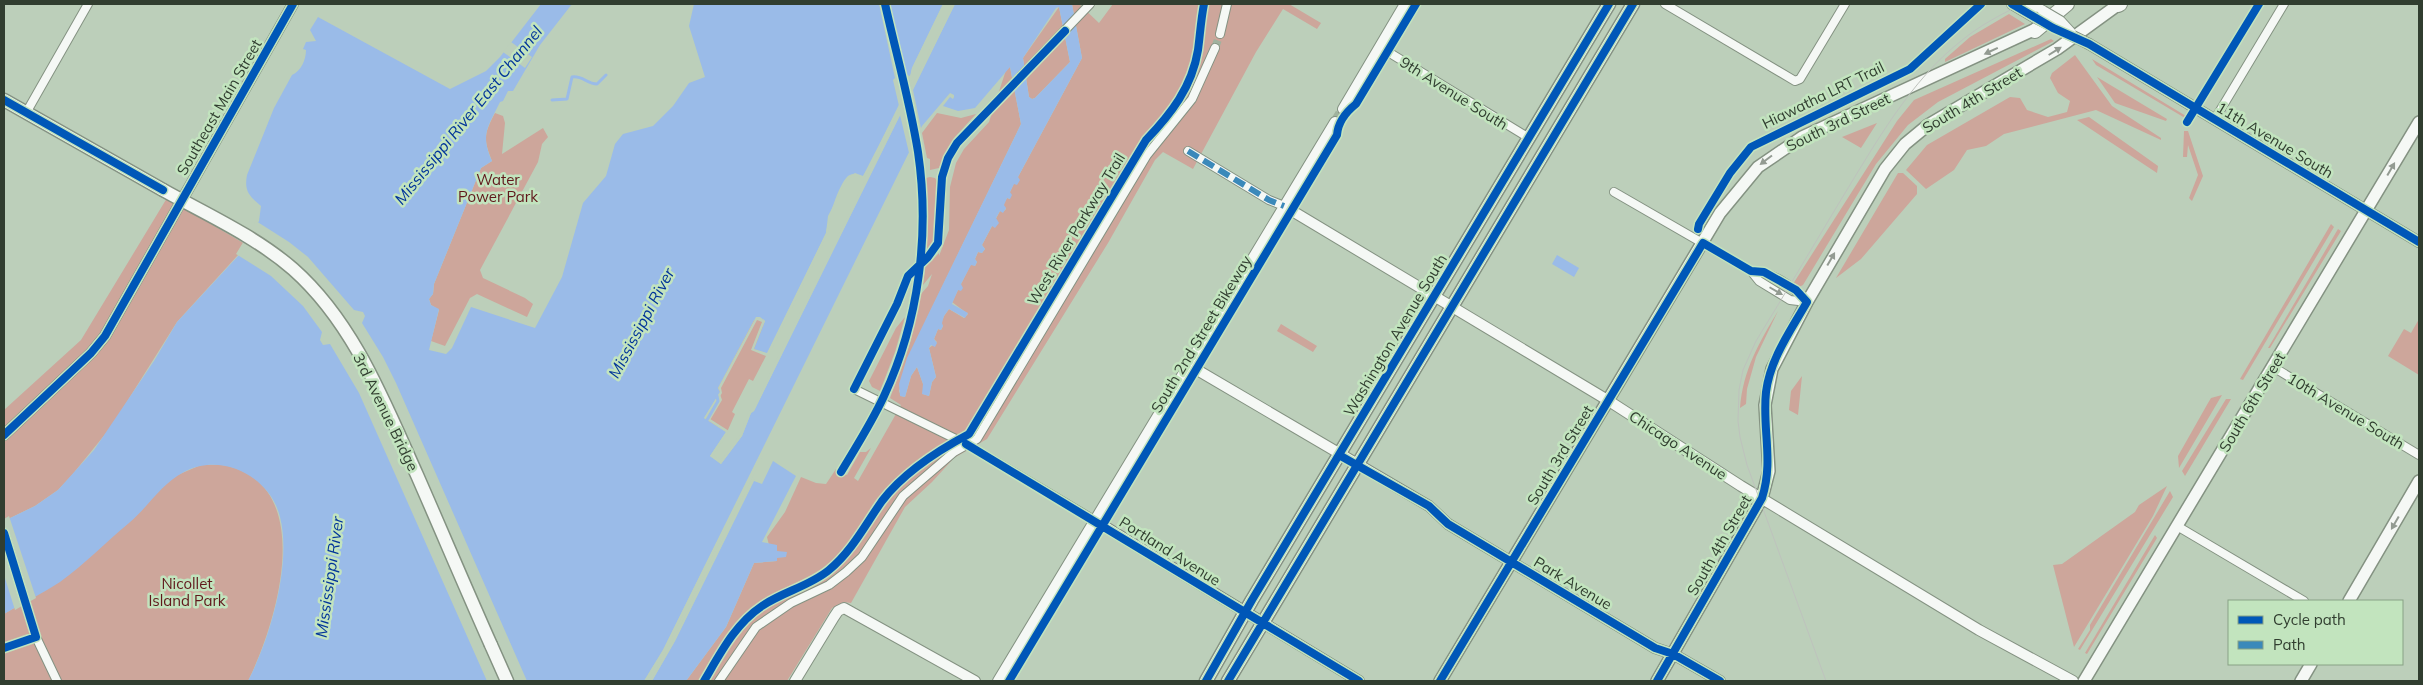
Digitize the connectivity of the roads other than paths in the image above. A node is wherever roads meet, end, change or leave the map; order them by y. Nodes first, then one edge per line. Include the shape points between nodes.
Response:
1 (88, 4) edge
2 (293, 4) edge
3 (1090, 4) edge
4 (1227, 4) edge
5 (1405, 4) edge
6 (1609, 4) edge
7 (1633, 4) edge
8 (1665, 4) edge
9 (1845, 4) edge
10 (2012, 4) edge
11 (2030, 4) edge
12 (2067, 4) edge
13 (2076, 4) edge
14 (2119, 4) edge
15 (2284, 4) edge
16 (2037, 19) junction
17 (1220, 34) tunnel mouth
18 (1380, 47) junction
19 (1215, 48) tunnel mouth
20 (4, 100) edge
21 (1342, 109) tunnel mouth
22 (26, 113) junction
23 (2215, 119) junction
24 (1335, 122) tunnel mouth
25 (2419, 122) edge
26 (1529, 138) junction
27 (1188, 151) dead end
28 (1614, 192) dead end
29 (1284, 206) junction
30 (2367, 211) junction
31 (2419, 242) edge
32 (1703, 243) junction
33 (1434, 297) junction
34 (1807, 302) junction
35 (1451, 307) junction
36 (1187, 364) junction
37 (2274, 367) junction
38 (1609, 401) junction
39 (4, 435) edge
40 (966, 444) junction
41 (1339, 454) junction
42 (2419, 455) edge
43 (1357, 464) junction
44 (2419, 481) edge
45 (1762, 498) junction
46 (1094, 520) junction
47 (2177, 526) junction
48 (4, 533) edge
49 (1511, 563) junction
50 (2302, 600) edge
51 (2350, 600) edge
52 (1244, 613) junction
53 (1262, 623) junction
54 (36, 637) junction
55 (4, 648) edge
56 (1673, 654) junction
57 (2310, 665) edge
58 (57, 681) edge
59 (507, 681) edge
60 (719, 681) edge
61 (795, 681) edge
62 (975, 681) edge
63 (998, 681) edge
64 (1206, 681) edge
65 (1228, 681) edge
66 (1359, 681) edge
67 (1440, 681) edge
68 (1657, 681) edge
69 (1720, 681) edge
70 (2072, 681) edge
71 (2084, 681) edge
72 (2301, 681) edge

1 - 22 street
2 - 39 street, Southeast Main Street via 106,336
3 - 40 street, Portland Avenue via 956,143 942,177 938,243 908,276 854,389
4 - 17 street
5 - 18 street
6 - 26 main road, Washington Avenue South
7 - 35 main road
8 - 9 street via 1795,81 1800,79
10 - 16 street, 11th Avenue South
11 - 16 street, 11th Avenue South
12 - 16 highway
13 - 16 main road
34 -> 14 main road, South 4th Street via 1882,173 1912,137 1951,110 2057,50
15 - 23 street
16 - 23 street, 11th Avenue South, bridge via 2060,21 2073,35
16 -> 32 main road, South 3rd Street via 1779,151 1744,181
18 - 21 street
18 - 26 street, 9th Avenue South
19 - 40 street via 1192,99 1147,155 978,438
20 - 22 main road, 3rd Avenue Bridge
22 - 59 main road, 3rd Avenue Bridge, bridge via 252,240 279,258 315,291 336,318 381,394
23 - 30 street, 11th Avenue South
24 - 29 street
30 -> 25 main road, South 6th Street
26 - 33 main road, Washington Avenue South
27 - 29 street
28 - 32 street
29 - 33 street, Chicago Avenue
29 - 36 street
30 - 31 street, 11th Avenue South
30 - 37 main road, South 6th Street
32 - 34 street via 1751,271 1759,281 1790,300
32 - 38 main road, South 3rd Street
33 - 35 street, Chicago Avenue
33 - 41 main road, Washington Avenue South
34 - 45 main road, South 4th Street via 1781,349 1768,382 1765,414 1769,471
35 - 38 street, Chicago Avenue
35 - 43 main road
36 - 41 street, Park Avenue
36 - 46 street
37 - 42 street, 10th Avenue South
37 - 47 main road, South 6th Street
38 - 45 street, Chicago Avenue
38 - 49 main road, South 3rd Street
40 - 46 street, Portland Avenue
40 - 60 street via 903,496 862,557 846,572 756,627
41 - 43 street, Park Avenue
41 - 52 main road, Washington Avenue South
43 - 49 street, Park Avenue via 1429,506 1448,524
43 - 53 main road
44 -> 51 main road
45 - 56 main road, South 4th Street
45 - 70 street, Chicago Avenue via 1979,630
46 - 52 street, Portland Avenue
46 - 63 street
47 - 50 street
47 - 71 main road, South 6th Street
48 - 54 street
49 - 56 street, Park Avenue via 1655,648
49 - 67 main road, South 3rd Street
52 - 53 street, Portland Avenue
52 - 64 main road, Washington Avenue South
53 - 65 main road
53 - 66 street, Portland Avenue
54 - 55 street
54 - 58 street
56 - 68 main road, South 4th Street
56 - 69 street, Park Avenue
57 - 72 main road
61 - 62 street via 834,617 844,608

